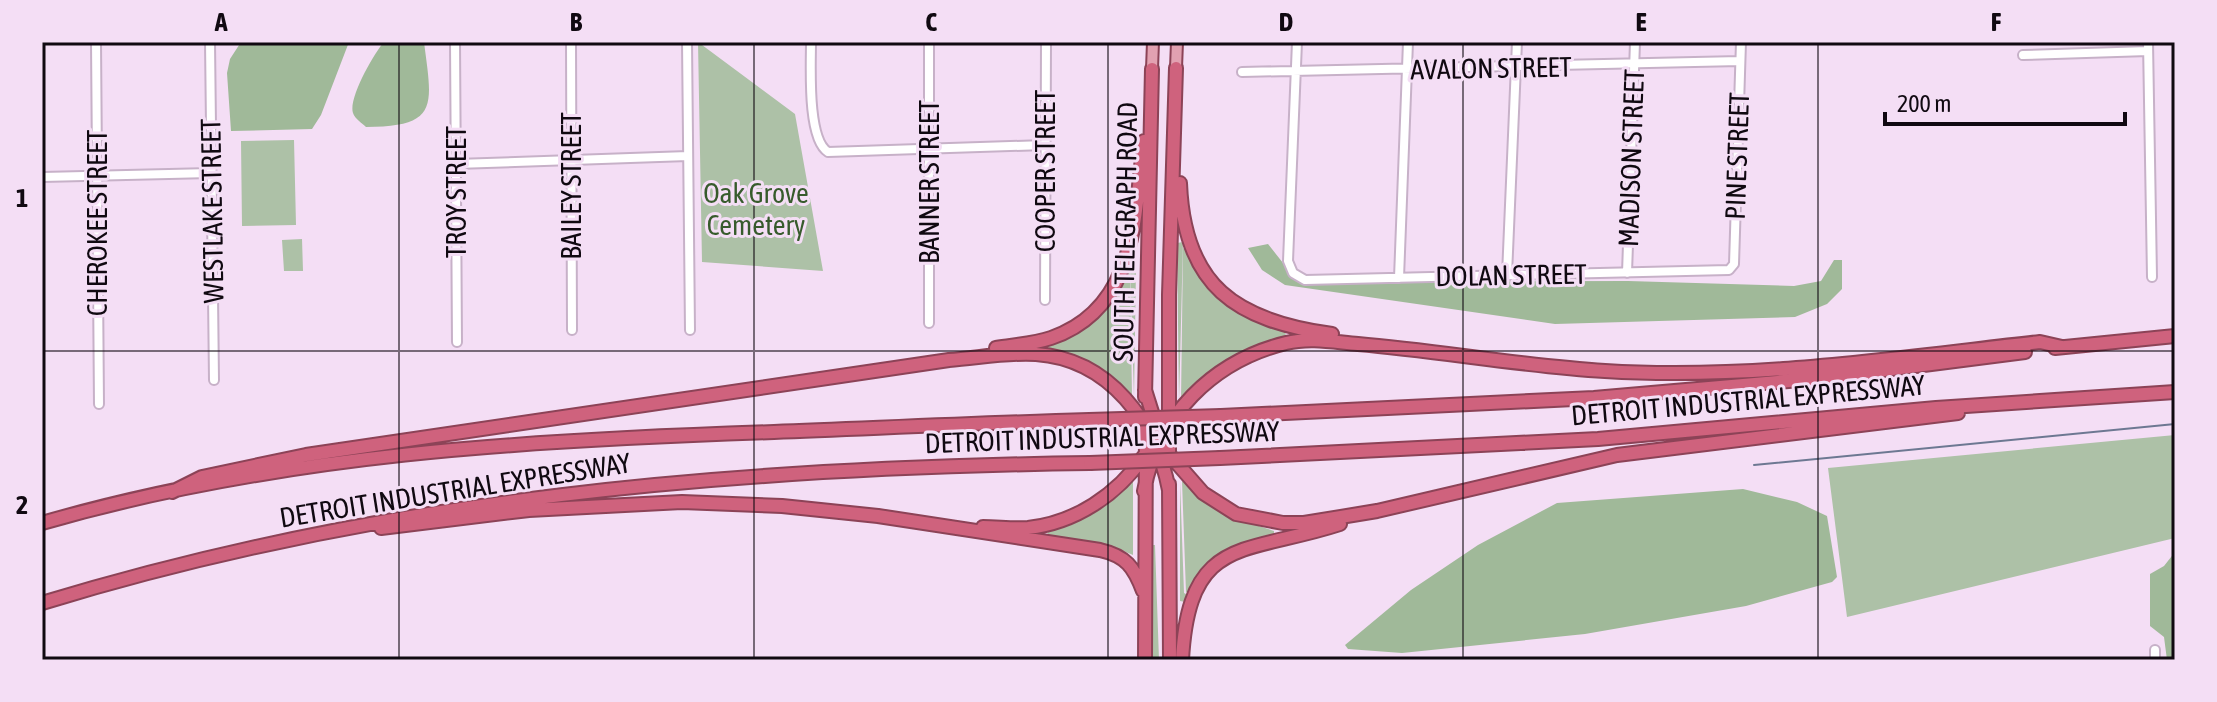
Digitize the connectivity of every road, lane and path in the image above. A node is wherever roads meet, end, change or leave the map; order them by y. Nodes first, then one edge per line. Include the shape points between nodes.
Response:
1 (96, 42) edge
2 (210, 42) edge
3 (455, 42) edge
4 (571, 42) edge
5 (687, 42) edge
6 (811, 42) edge
7 (929, 42) edge
8 (1046, 42) edge
9 (1153, 42) edge
10 (1177, 42) edge
11 (1297, 42) edge
12 (1408, 42) edge
13 (1517, 42) edge
14 (1635, 42) edge
15 (1741, 42) edge
16 (2148, 47) edge
17 (2023, 55) dead end
18 (1740, 61) junction
19 (1634, 65) junction
20 (1516, 67) junction
21 (1176, 68) joint
22 (1407, 70) junction
23 (1297, 71) junction
24 (1242, 72) dead end
25 (1152, 75) junction
26 (1176, 82) junction
27 (1045, 145) junction
28 (929, 149) junction
29 (688, 156) junction
30 (571, 160) junction
31 (456, 164) junction
32 (211, 173) junction
33 (97, 176) junction
34 (42, 177) edge
35 (1731, 268) joint
36 (1627, 273) junction
37 (1507, 275) junction
38 (2152, 277) dead end
39 (1399, 278) junction
40 (1045, 300) dead end
41 (929, 323) dead end
42 (572, 330) dead end
43 (690, 330) dead end
44 (2175, 336) edge
45 (457, 342) dead end
46 (1386, 345) junction
47 (2062, 347) junction
48 (949, 360) junction
49 (214, 380) dead end
50 (1145, 390) junction
51 (1170, 390) junction
52 (2175, 392) edge
53 (2004, 403) junction
54 (99, 404) dead end
55 (1170, 421) junction
56 (1146, 422) junction
57 (1158, 439) junction
58 (1144, 457) junction
59 (1169, 457) junction
60 (1169, 490) junction
61 (1144, 491) junction
62 (172, 492) junction
63 (1377, 511) junction
64 (42, 523) edge
65 (960, 528) junction
66 (334, 530) junction
67 (1143, 591) junction
68 (42, 603) edge
69 (2155, 650) dead end
70 (1145, 660) edge
71 (1170, 660) edge
72 (1182, 660) edge
73 (2155, 660) edge

1 - 33 street, CHEROKEE STREET
2 - 32 street, WESTLAKE STREET
3 - 31 street, TROY STREET
4 - 30 street, BAILEY STREET
5 - 29 street
6 - 28 street via 811,97 823,148
7 - 28 street, BANNER STREET
8 - 27 street, COOPER STREET
9 - 25 main road, SOUTH TELEGRAPH ROAD
10 - 21 main road, SOUTH TELEGRAPH ROAD
11 - 23 street
12 - 22 street
13 - 20 street
14 - 19 street, MADISON STREET
15 - 18 street, PINE STREET
16 - 17 street
16 - 38 street
18 - 19 street, AVALON STREET
18 - 35 street, PINE STREET
19 - 20 street, AVALON STREET
19 - 36 street, MADISON STREET
20 - 22 street, AVALON STREET
20 - 37 street
21 - 26 highway, SOUTH TELEGRAPH ROAD
22 - 23 street, AVALON STREET
22 - 39 street
23 - 24 street, AVALON STREET
23 - 39 street, DOLAN STREET via 1288,261 1293,273 1305,280
25 - 48 highway via 1131,250 1104,302 1050,338
25 - 50 highway, SOUTH TELEGRAPH ROAD
26 - 46 highway via 1181,210 1193,255 1209,280 1230,302 1271,323
26 - 51 highway, SOUTH TELEGRAPH ROAD
27 - 28 street
27 - 40 street, COOPER STREET
28 - 41 street, BANNER STREET
29 - 30 street
29 - 43 street
30 - 31 street
30 - 42 street, BAILEY STREET
31 - 45 street, TROY STREET
32 - 33 street
32 - 49 street, WESTLAKE STREET
33 - 34 street
33 - 54 street, CHEROKEE STREET
35 - 36 street, DOLAN STREET
36 - 37 street, DOLAN STREET
37 - 39 street, DOLAN STREET
44 - 47 highway, DETROIT INDUSTRIAL EXPRESSWAY
46 - 47 highway via 1604,371 1674,373 1868,362 2040,342
46 - 55 highway via 1307,341 1261,350 1213,376
47 - 62 highway, DETROIT INDUSTRIAL EXPRESSWAY, bridge via 1822,378 1594,398 477,446 342,461
48 - 56 highway via 1010,354 1059,357 1111,385
48 - 62 highway via 306,455 202,477
50 - 56 highway, SOUTH TELEGRAPH ROAD
50 - 57 highway
51 - 55 highway, SOUTH TELEGRAPH ROAD
51 - 57 highway
52 - 53 highway, DETROIT INDUSTRIAL EXPRESSWAY
53 - 63 highway via 1932,418 1617,455
53 - 66 highway, DETROIT INDUSTRIAL EXPRESSWAY, bridge via 1583,440 703,478 585,490
55 - 57 highway
55 - 59 highway, SOUTH TELEGRAPH ROAD
56 - 57 highway
56 - 58 highway, SOUTH TELEGRAPH ROAD
57 - 58 highway
57 - 59 highway
57 - 60 highway
57 - 61 highway
58 - 61 highway, SOUTH TELEGRAPH ROAD
58 - 65 highway via 1089,509 1064,519 1027,528
59 - 60 highway, SOUTH TELEGRAPH ROAD
59 - 63 highway via 1203,493 1236,514 1304,523
60 - 71 highway
61 - 67 highway
62 - 64 highway, DETROIT INDUSTRIAL EXPRESSWAY
63 - 72 highway via 1243,548 1221,560 1192,596
65 - 66 highway via 782,506 682,502 529,510
65 - 67 highway via 1117,554 1131,564
66 - 68 highway, DETROIT INDUSTRIAL EXPRESSWAY
67 - 70 highway
69 - 73 street

